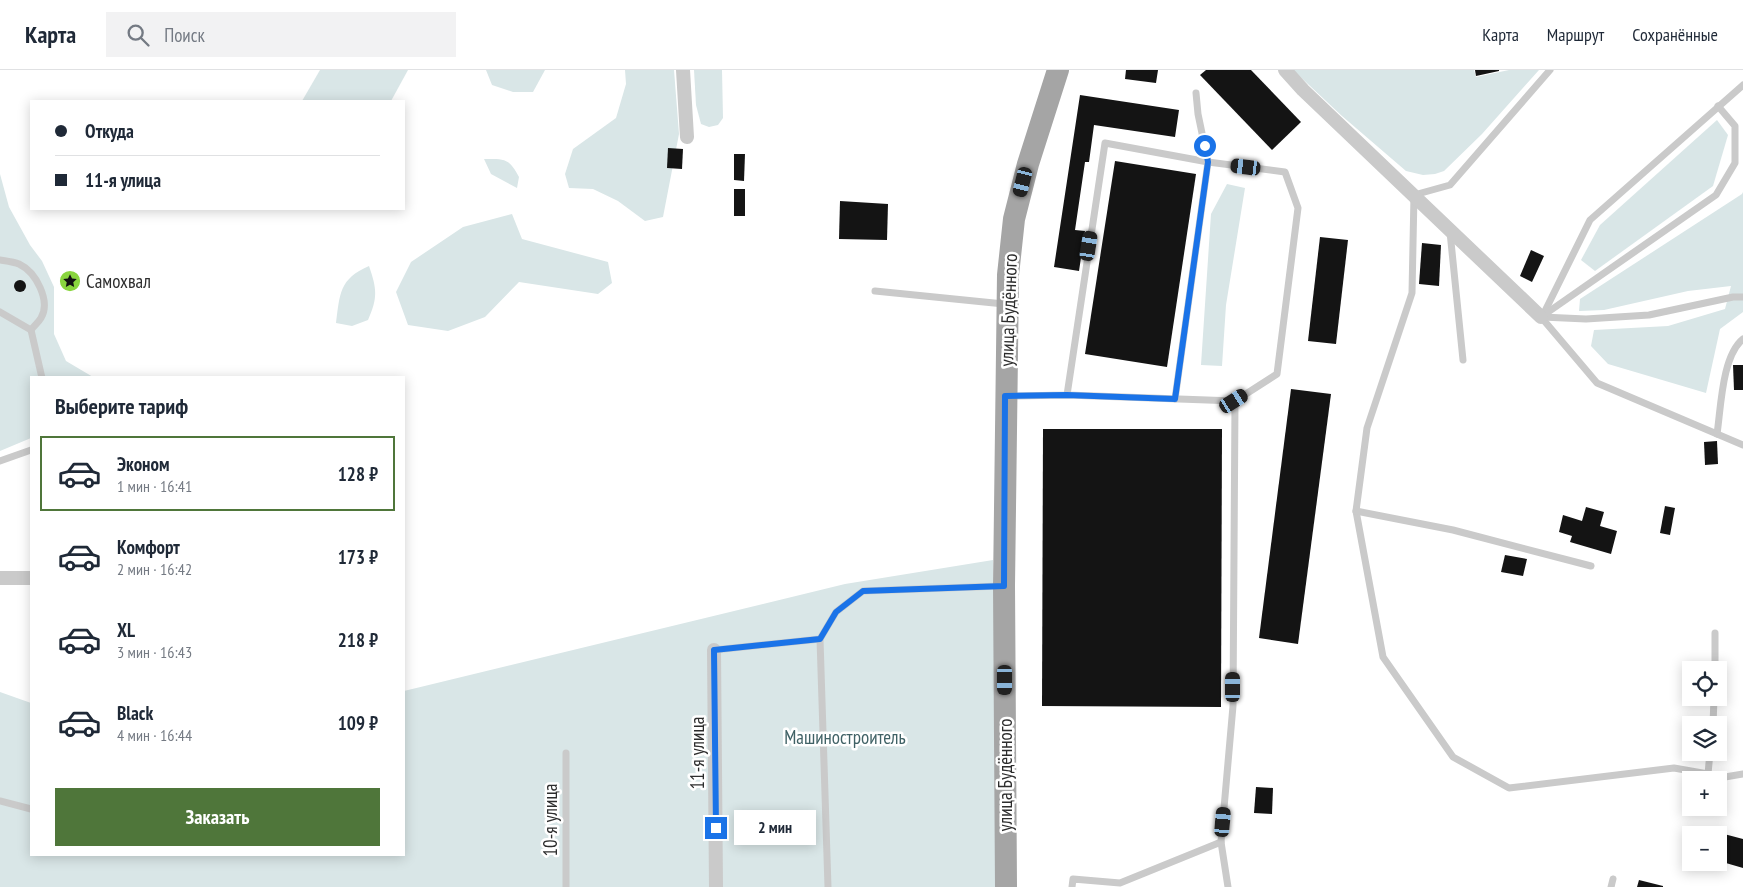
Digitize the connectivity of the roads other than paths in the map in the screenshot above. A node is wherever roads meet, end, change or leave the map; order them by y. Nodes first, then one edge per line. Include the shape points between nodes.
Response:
1 (683, 70) edge
2 (1058, 70) edge
3 (1285, 70) edge
4 (1550, 70) edge
5 (1743, 86) edge
6 (1196, 93) dead end
7 (1718, 106) junction
8 (687, 137) dead end
9 (1208, 162) junction
10 (1414, 195) junction
11 (1450, 230) junction
12 (0, 260) edge
13 (875, 291) dead end
14 (1743, 297) edge
15 (1007, 304) junction
16 (0, 312) edge
17 (1541, 317) junction
18 (30, 330) junction
19 (1743, 338) edge
20 (1463, 360) dead end
21 (42, 376) edge
22 (1067, 395) junction
23 (1005, 396) junction
24 (1175, 399) junction
25 (1234, 401) junction
26 (1717, 434) junction
27 (1743, 445) edge
28 (30, 450) edge
29 (0, 461) edge
30 (1356, 511) junction
31 (1591, 566) dead end
32 (0, 578) edge
33 (30, 578) edge
34 (1004, 586) junction
35 (1716, 633) dead end
36 (820, 639) junction
37 (714, 650) joint
38 (1715, 661) edge
39 (566, 753) dead end
40 (1691, 771) edge
41 (1743, 774) edge
42 (1727, 777) edge
43 (0, 801) edge
44 (30, 809) edge
45 (1222, 842) junction
46 (1613, 879) dead end
47 (566, 887) edge
48 (716, 887) edge
49 (828, 887) edge
50 (1006, 887) edge
51 (1072, 887) edge
52 (1228, 887) edge
53 (1611, 887) edge

1 - 8 street
2 - 15 main road, улица Будённого via 1014,219
3 - 10 street
4 - 10 lane via 1450,185
5 - 7 lane
6 - 9 lane
7 - 17 lane via 1590,220
7 - 17 lane via 1735,126 1735,163 1716,195
9 - 22 lane via 1105,143
9 - 24 lane
9 - 25 lane via 1285,172 1298,208 1277,374
10 - 11 street
10 - 30 lane via 1412,293 1368,428
11 - 17 street
11 - 20 lane
12 - 18 lane via 19,264 30,272 43,296 41,318
13 - 15 lane
14 - 17 lane via 1649,316
15 - 23 main road, улица Будённого
16 - 18 lane
17 - 26 lane via 1597,383
18 - 21 lane
19 - 26 lane via 1736,344 1727,363
22 - 23 lane
22 - 24 lane
23 - 34 main road, улица Будённого
24 - 25 lane
25 - 45 lane via 1233,706
26 - 27 lane
28 - 29 lane
30 - 31 lane via 1453,530
30 - 40 lane via 1383,657 1453,757 1509,788 1674,768
32 - 33 street
34 - 36 lane via 863,591 836,612
34 - 50 main road, улица Будённого
35 - 38 lane
36 - 37 lane
36 - 49 lane
37 - 48 street, 11-я улица
39 - 47 lane, 10-я улица
41 - 42 lane
43 - 44 lane
45 - 51 lane via 1120,884 1072,879
45 - 52 lane
46 - 53 lane

